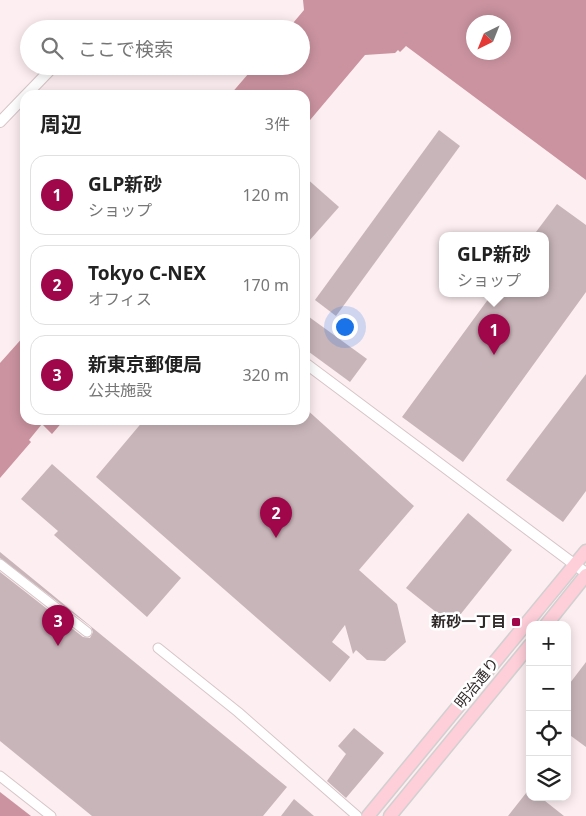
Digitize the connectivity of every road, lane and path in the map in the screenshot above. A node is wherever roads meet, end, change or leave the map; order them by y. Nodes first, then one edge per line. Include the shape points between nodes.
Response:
1 (45, 75) edge
2 (30, 90) edge
3 (20, 100) edge
4 (0, 122) edge
5 (310, 367) edge
6 (586, 551) edge
7 (0, 564) edge
8 (575, 564) junction
9 (586, 574) edge
10 (549, 621) edge
11 (87, 632) dead end
12 (158, 648) dead end
13 (526, 650) edge
14 (0, 776) edge
15 (51, 816) edge
16 (358, 816) edge
17 (368, 816) edge
18 (390, 816) edge

1 - 2 street
3 - 4 street
5 - 8 street
6 - 8 main road, 明治通り
7 - 11 street
8 - 9 street
8 - 17 main road, 明治通り
9 - 10 main road
12 - 16 street
13 - 18 main road, 明治通り
14 - 15 street

